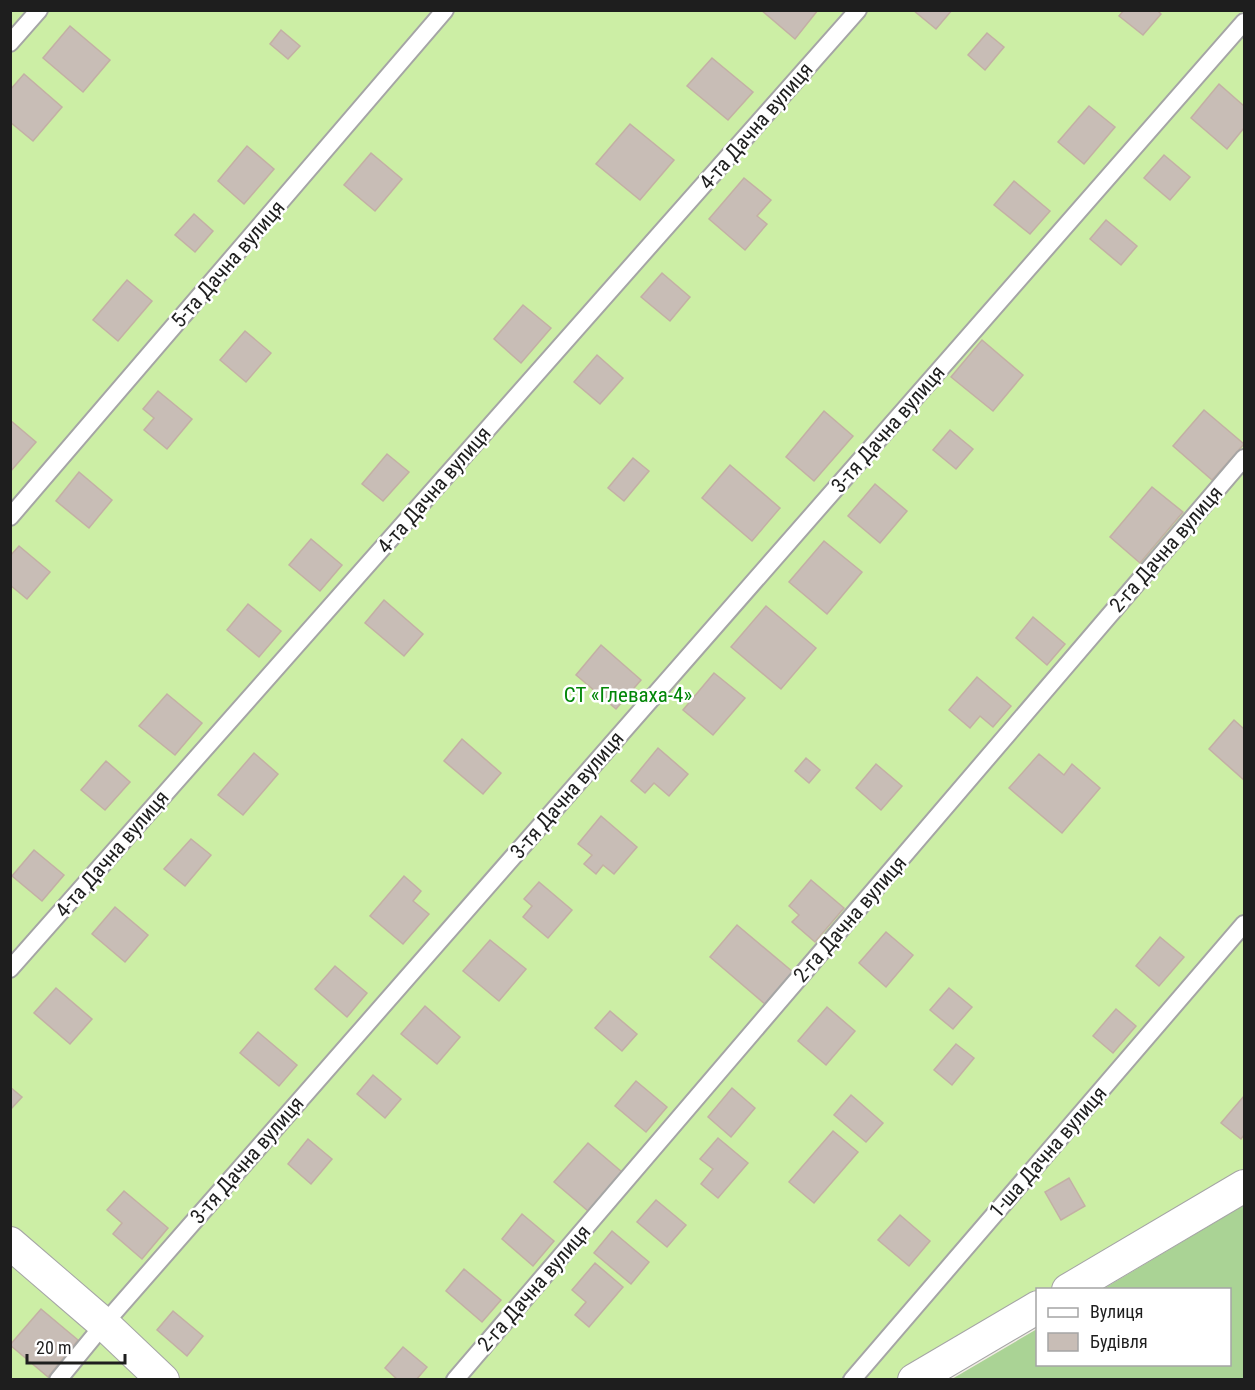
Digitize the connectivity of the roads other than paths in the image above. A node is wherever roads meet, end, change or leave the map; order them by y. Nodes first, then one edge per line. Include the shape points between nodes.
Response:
1 (39, 10) edge
2 (445, 10) edge
3 (858, 10) edge
4 (1245, 22) edge
5 (10, 43) edge
6 (1245, 458) edge
7 (10, 517) edge
8 (1245, 924) edge
9 (10, 969) edge
10 (1245, 1186) edge
11 (10, 1243) edge
12 (1071, 1288) edge
13 (1036, 1308) edge
14 (104, 1324) junction
15 (58, 1380) edge
16 (163, 1380) edge
17 (455, 1380) edge
18 (852, 1380) edge
19 (914, 1380) edge

1 - 5 lane
2 - 7 lane, 5-та Дачна вулиця
3 - 9 lane, 4-та Дачна вулиця
4 - 14 lane, 3-тя Дачна вулиця
6 - 17 lane, 2-га Дачна вулиця
8 - 18 lane, 1-ша Дачна вулиця
10 - 12 street
11 - 14 street
13 - 19 street
14 - 15 lane, 3-тя Дачна вулиця
14 - 16 street

